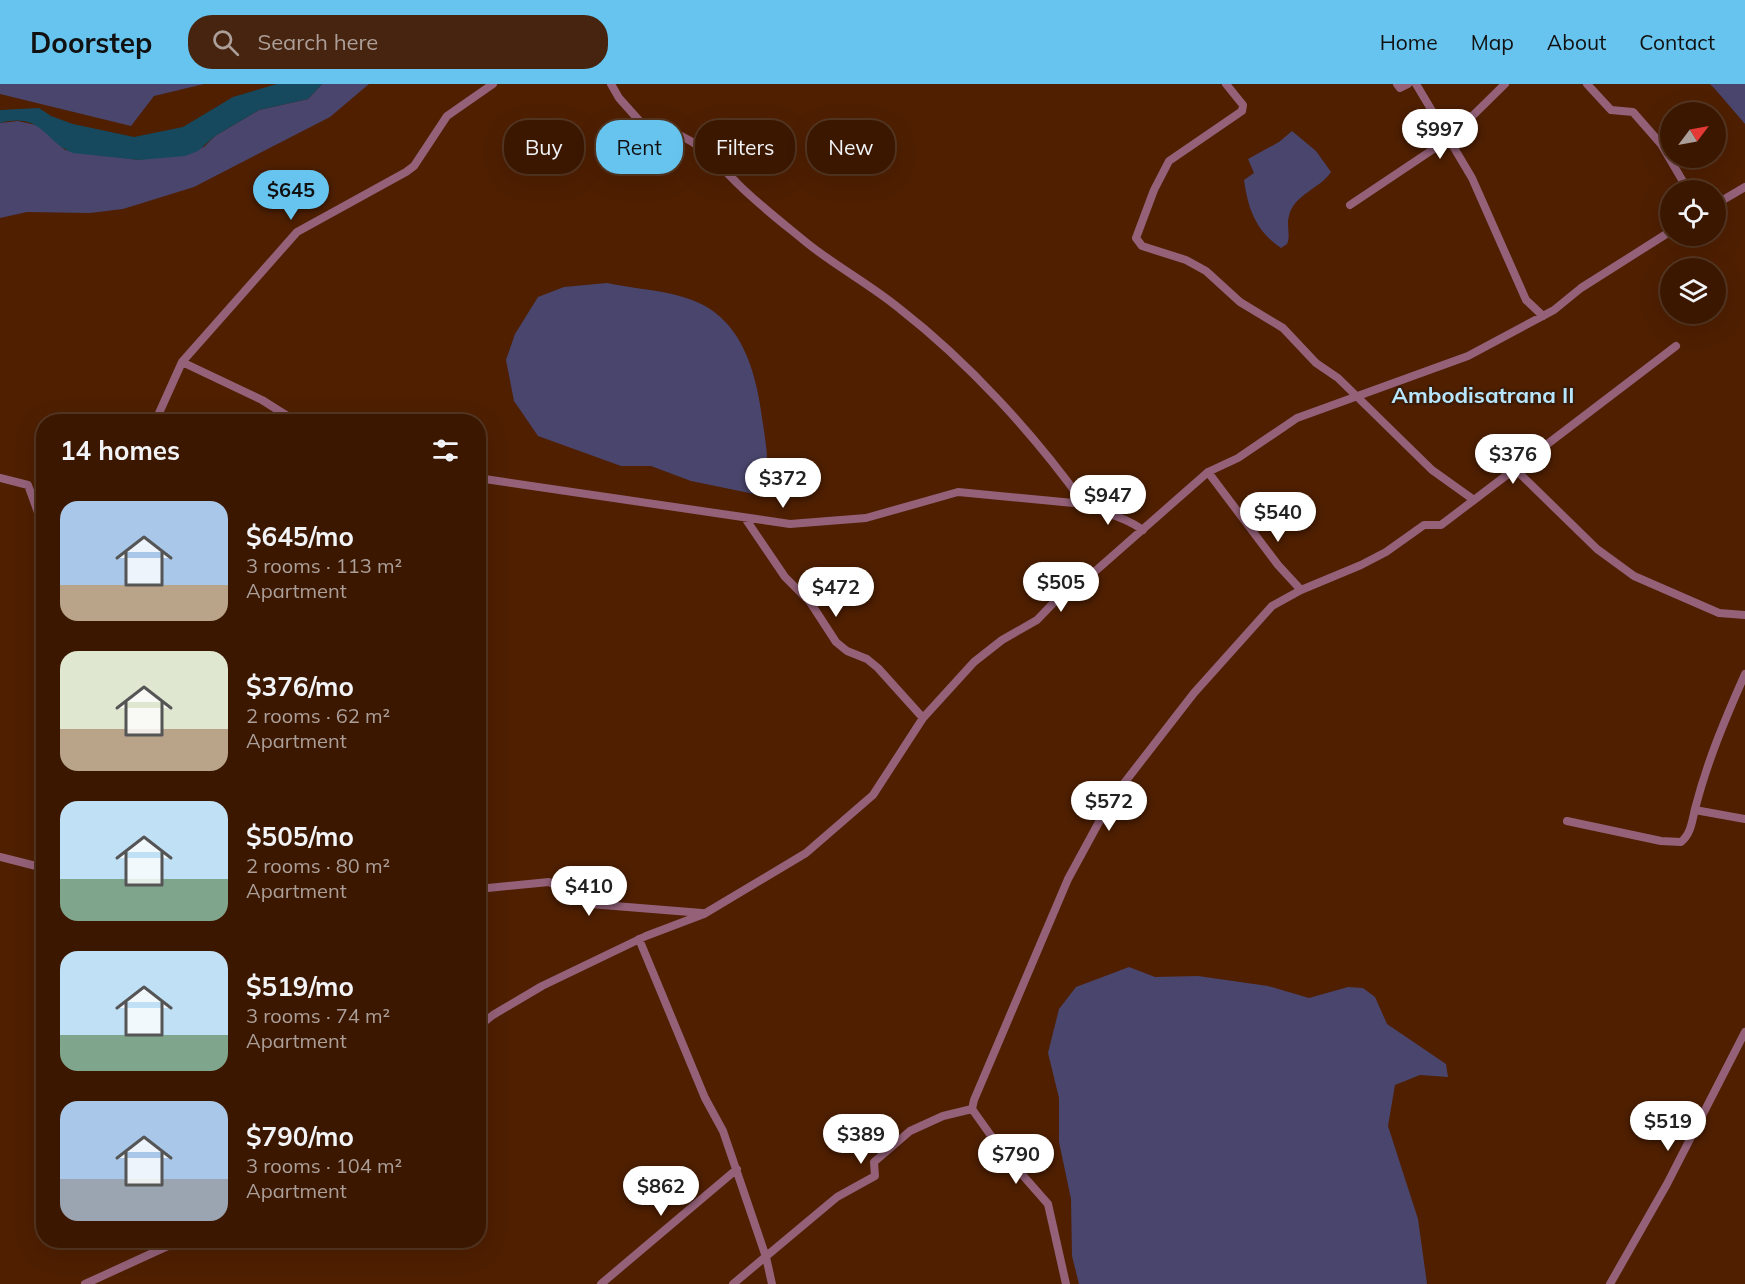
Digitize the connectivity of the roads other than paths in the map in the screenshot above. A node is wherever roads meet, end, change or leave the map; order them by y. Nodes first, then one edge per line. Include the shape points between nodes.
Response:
1 (493, 84) edge
2 (611, 84) edge
3 (1226, 84) edge
4 (1397, 84) edge
5 (1408, 84) edge
6 (1416, 84) edge
7 (1505, 84) edge
8 (1587, 84) edge
9 (1450, 138) junction
10 (1682, 180) edge
11 (1745, 187) edge
12 (1726, 198) edge
13 (1350, 205) dead end
14 (1660, 238) edge
15 (1543, 316) junction
16 (1676, 346) dead end
17 (182, 362) junction
18 (1357, 398) junction
19 (159, 414) edge
20 (284, 414) edge
21 (1514, 468) junction
22 (1208, 472) junction
23 (0, 478) edge
24 (486, 479) edge
25 (1474, 500) junction
26 (1084, 504) junction
27 (36, 507) edge
28 (745, 518) junction
29 (1143, 530) junction
30 (1301, 590) junction
31 (1745, 615) edge
32 (1745, 674) edge
33 (923, 718) junction
34 (1695, 810) junction
35 (1745, 819) edge
36 (1567, 821) dead end
37 (0, 857) edge
38 (36, 866) edge
39 (486, 888) edge
40 (704, 914) junction
41 (639, 939) junction
42 (486, 1021) edge
43 (1745, 1032) edge
44 (972, 1109) junction
45 (737, 1169) junction
46 (164, 1248) edge
47 (766, 1257) junction
48 (85, 1284) edge
49 (602, 1284) edge
50 (733, 1284) edge
51 (772, 1284) edge
52 (1066, 1284) edge
53 (1610, 1284) edge

1 - 17 street via 447,116 414,166 297,232
2 - 26 street via 644,126 666,128 694,141 738,185 809,245 918,324 978,378 1049,454
3 - 18 street via 1243,105 1242,111 1169,161 1136,238 1142,246 1206,271 1240,302 1283,328
4 - 5 street via 1400,88
6 - 9 street
7 - 9 street
8 - 10 street via 1611,110 1633,112 1661,144
9 - 13 street
9 - 15 street via 1490,214 1526,300
11 - 12 street
14 - 15 street
15 - 18 street via 1468,356
16 - 21 street
17 - 19 street
17 - 20 street
18 - 22 street via 1298,418 1238,458
18 - 25 street via 1432,470
21 - 25 street
21 - 31 street via 1597,549 1634,576 1719,613
22 - 29 street
22 - 30 street
23 - 27 street via 28,485
24 - 28 street
25 - 30 street via 1441,525 1424,525 1369,561
26 - 28 street via 958,492 866,518 790,524
26 - 29 street via 1125,517
28 - 33 street via 836,642 872,663
29 - 33 street via 1061,595 1037,620 974,662
30 - 44 street via 1272,606 1194,693 1111,800 1068,879 994,1048
32 - 34 street via 1705,766
33 - 40 street via 873,795 806,853
34 - 35 street
34 - 36 street via 1686,837 1672,843
37 - 38 street
39 - 40 street via 549,882 590,904
40 - 41 street
41 - 42 street via 542,986
41 - 45 street
43 - 53 street via 1667,1184
44 - 47 street via 943,1116 910,1131 874,1162 875,1176 837,1197
44 - 52 street via 1004,1154 1048,1204
45 - 47 street
45 - 49 street
46 - 48 street
47 - 50 street
47 - 51 street

